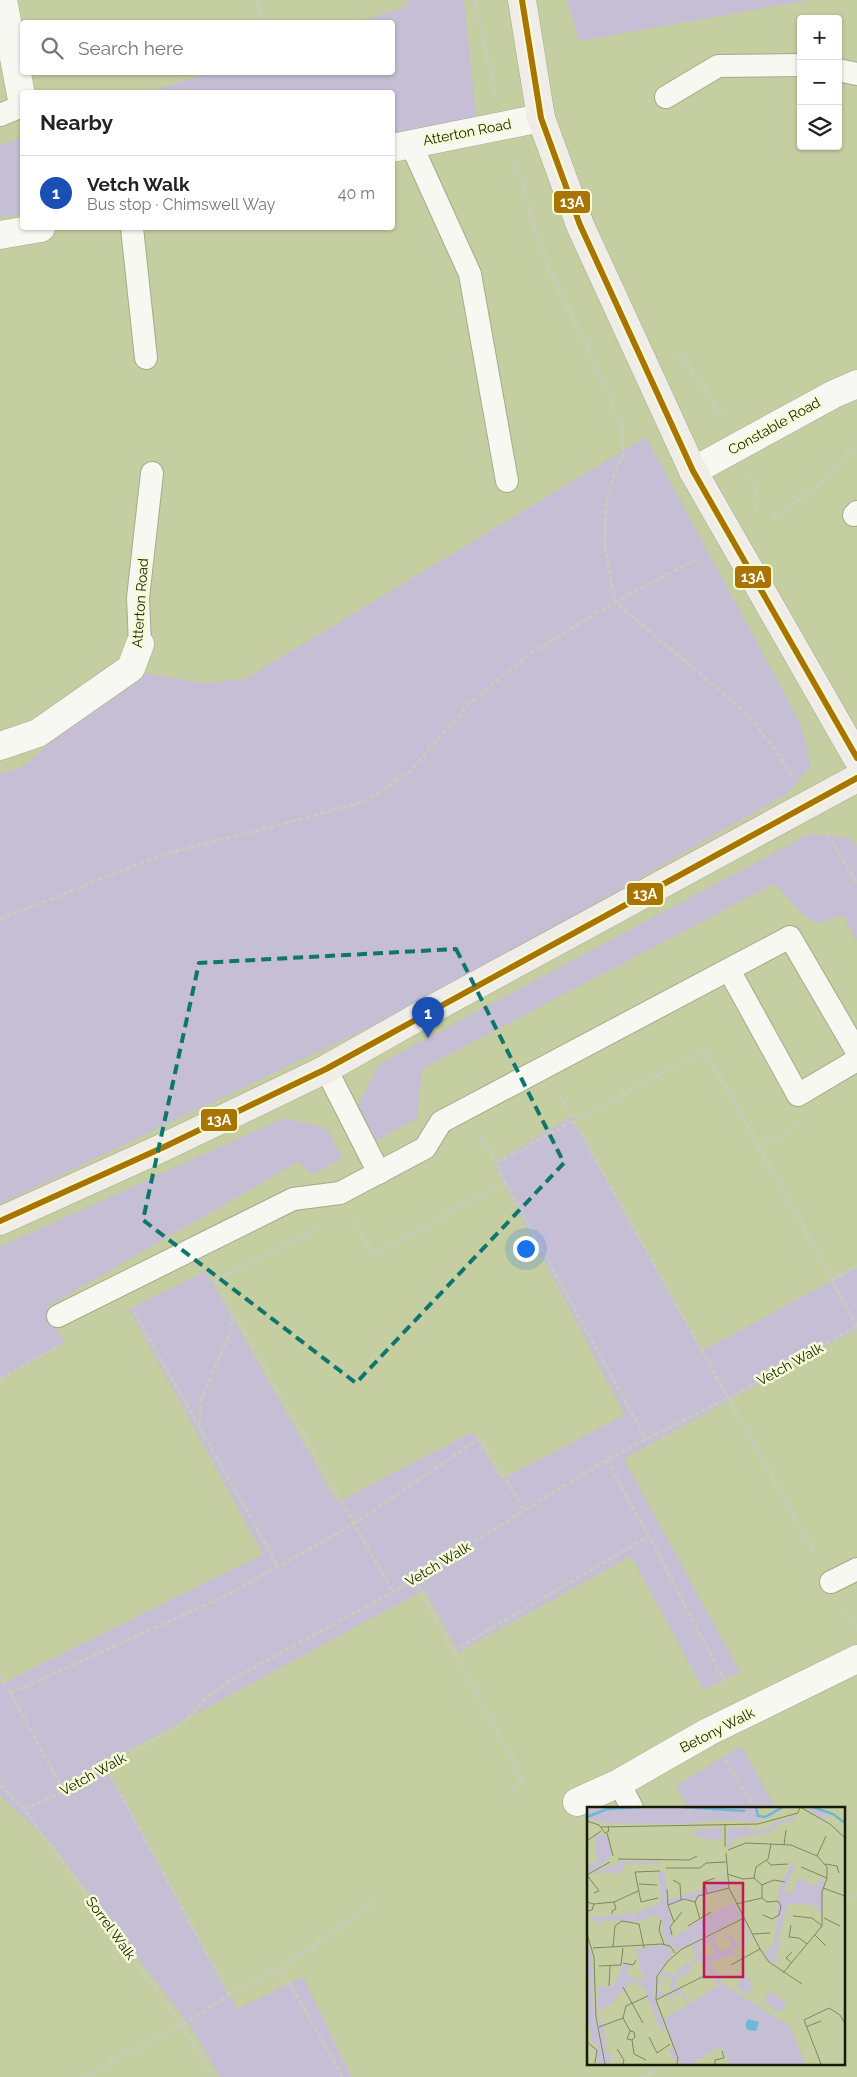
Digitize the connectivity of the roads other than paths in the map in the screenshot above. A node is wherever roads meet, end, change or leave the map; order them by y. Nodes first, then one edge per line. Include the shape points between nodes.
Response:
1 (3, 0) edge
2 (522, 0) edge
3 (797, 65) edge
4 (842, 71) edge
5 (857, 74) edge
6 (20, 90) edge
7 (666, 97) dead end
8 (20, 107) edge
9 (0, 115) edge
10 (541, 118) junction
11 (402, 146) edge
12 (29, 230) edge
13 (132, 230) edge
14 (0, 235) edge
15 (146, 358) dead end
16 (857, 384) edge
17 (693, 471) junction
18 (152, 473) dead end
19 (507, 481) dead end
20 (140, 644) joint
21 (0, 746) edge
22 (857, 758) edge
23 (857, 778) edge
24 (729, 970) junction
25 (857, 1052) edge
26 (857, 1060) edge
27 (326, 1069) junction
28 (379, 1173) junction
29 (0, 1221) edge
30 (58, 1316) road end
31 (857, 1569) edge
32 (831, 1582) road end
33 (857, 1659) edge
34 (619, 1783) junction
35 (577, 1802) dead end
36 (631, 1807) edge

1 - 6 street
2 - 10 street
3 - 7 lane via 718,66
4 - 5 lane
8 - 9 lane
10 - 11 street, Atterton Road
10 - 17 street via 580,225
11 - 19 lane via 470,274
12 - 14 street
13 - 15 lane
16 - 17 street, Constable Road
17 - 22 street
18 - 20 lane, Atterton Road via 138,598
20 - 21 street, Atterton Road via 131,668 38,733
23 - 27 street
24 - 25 lane via 790,937
24 - 26 lane via 798,1095
24 - 28 lane via 441,1122 425,1148
27 - 28 lane
27 - 29 street
28 - 30 lane via 340,1193 293,1199
31 - 32 lane
33 - 34 street, Betony Walk via 708,1732
34 - 35 street, Betony Walk
34 - 36 lane

